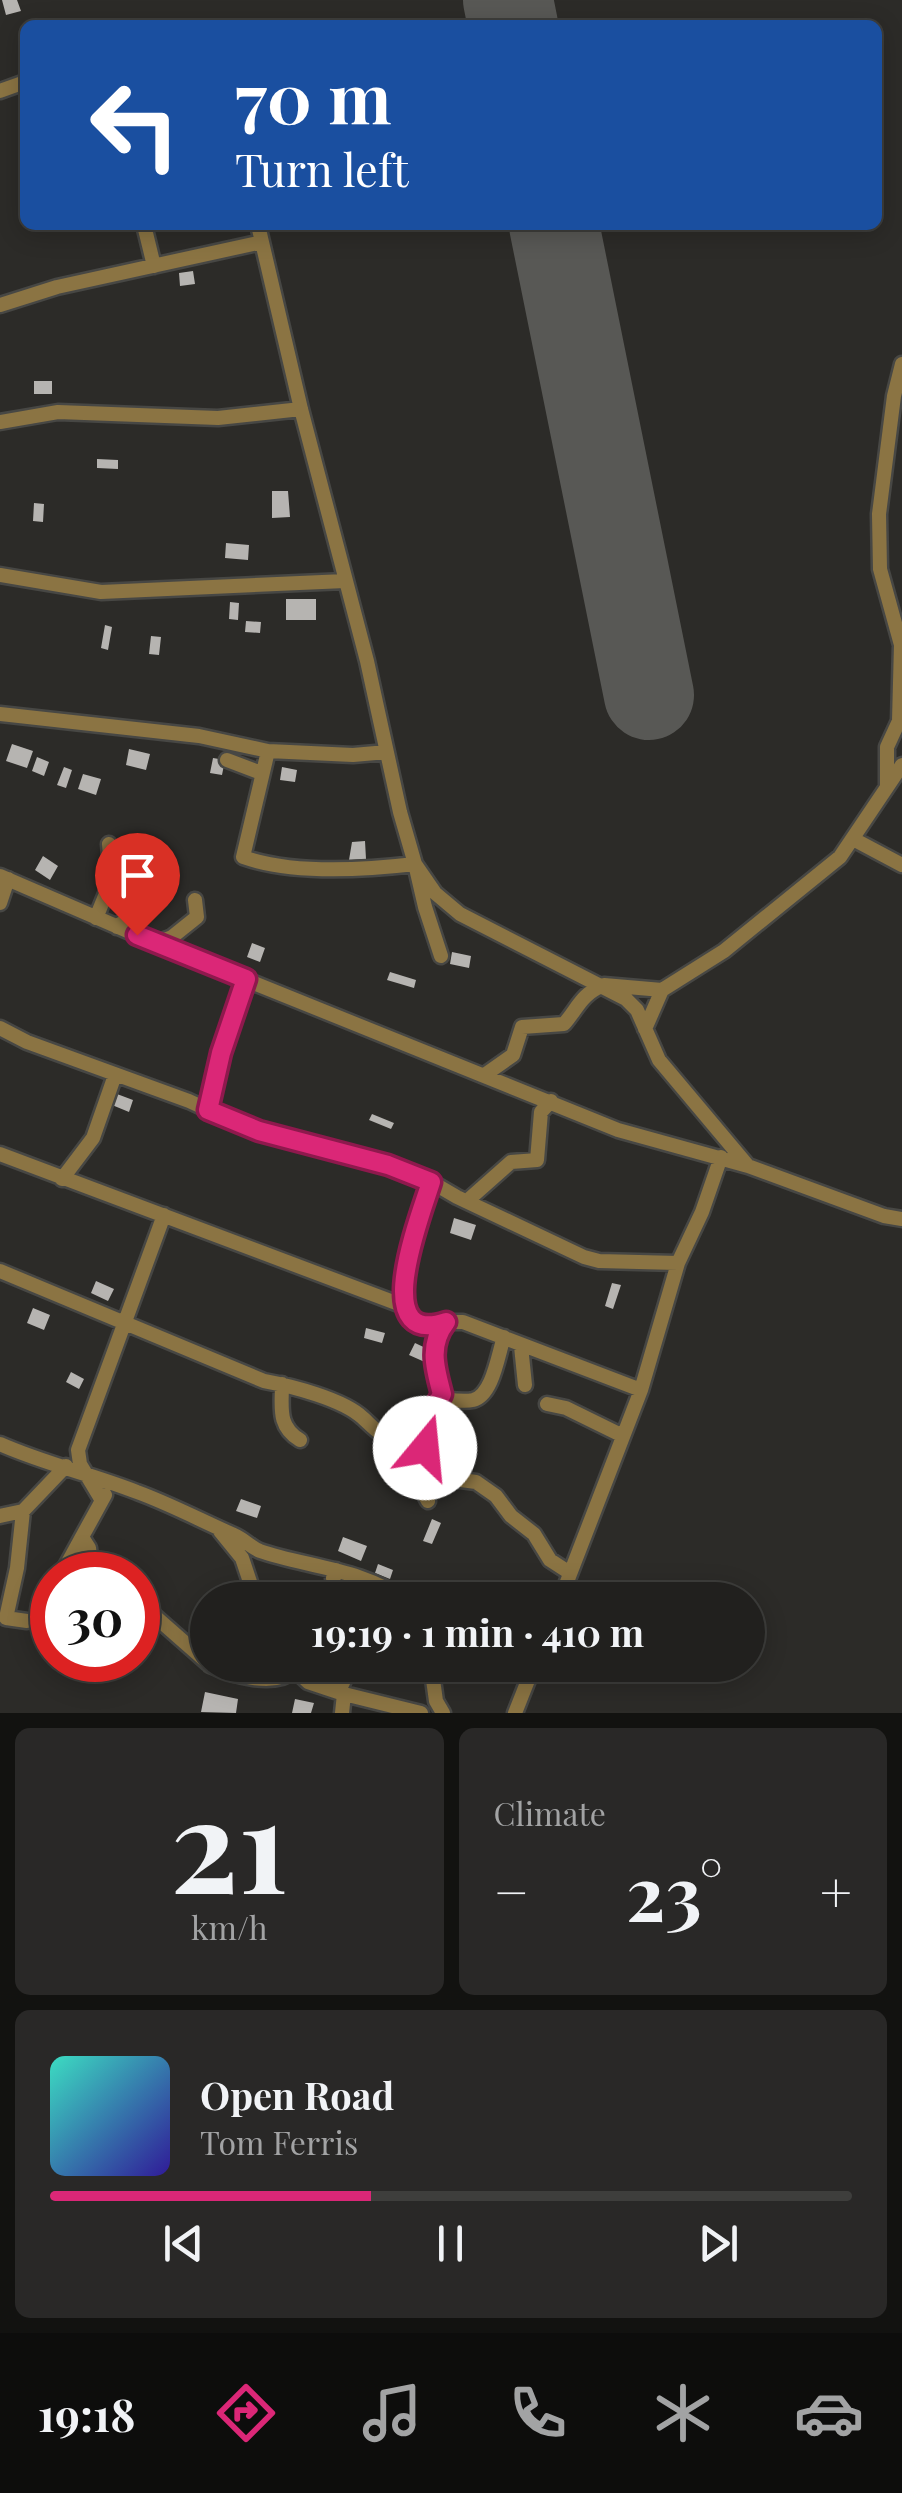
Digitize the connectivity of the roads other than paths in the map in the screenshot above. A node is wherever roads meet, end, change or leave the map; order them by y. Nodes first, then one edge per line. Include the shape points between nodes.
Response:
1 (145, 230) edge
2 (259, 230) edge
3 (262, 242) junction
4 (154, 266) junction
5 (0, 304) edge
6 (902, 364) edge
7 (301, 409) junction
8 (0, 422) edge
9 (0, 575) edge
10 (344, 581) junction
11 (0, 714) edge
12 (268, 751) junction
13 (388, 752) junction
14 (226, 760) dead end
15 (902, 765) edge
16 (261, 773) junction
17 (887, 785) junction
18 (855, 840) junction
19 (110, 844) dead end
20 (415, 864) junction
21 (902, 865) edge
22 (4, 878) edge
23 (156, 894) dead end
24 (196, 900) dead end
25 (0, 902) edge
26 (96, 918) junction
27 (117, 927) junction
28 (157, 944) junction
29 (442, 956) dead end
30 (246, 979) junction
31 (604, 985) junction
32 (662, 990) junction
33 (0, 1028) edge
34 (645, 1028) junction
35 (494, 1072) junction
36 (115, 1076) junction
37 (551, 1101) junction
38 (208, 1110) junction
39 (0, 1154) edge
40 (721, 1158) junction
41 (748, 1166) junction
42 (62, 1179) junction
43 (431, 1182) junction
44 (466, 1201) junction
45 (164, 1215) junction
46 (902, 1219) edge
47 (642, 1264) junction
48 (678, 1264) junction
49 (0, 1271) edge
50 (672, 1282) junction
51 (404, 1306) junction
52 (446, 1322) junction
53 (126, 1324) junction
54 (504, 1337) junction
55 (522, 1346) junction
56 (282, 1384) junction
57 (525, 1386) dead end
58 (641, 1390) junction
59 (441, 1399) junction
60 (546, 1404) dead end
61 (426, 1434) junction
62 (621, 1435) junction
63 (300, 1440) dead end
64 (400, 1442) junction
65 (0, 1444) edge
66 (78, 1450) junction
67 (423, 1463) junction
68 (64, 1469) junction
69 (85, 1473) junction
70 (117, 1484) junction
71 (100, 1499) junction
72 (428, 1501) dead end
73 (22, 1511) junction
74 (0, 1516) edge
75 (218, 1529) junction
76 (82, 1537) junction
77 (74, 1552) edge
78 (87, 1552) edge
79 (336, 1570) junction
80 (570, 1574) junction
81 (249, 1582) edge
82 (334, 1582) edge
83 (366, 1582) edge
84 (567, 1582) edge
85 (2, 1618) edge
86 (27, 1621) dead end
87 (160, 1621) edge
88 (190, 1647) edge
89 (308, 1682) edge
90 (333, 1682) edge
91 (342, 1682) edge
92 (433, 1682) edge
93 (528, 1682) edge
94 (338, 1691) junction
95 (389, 1710) edge
96 (342, 1713) edge
97 (421, 1713) edge
98 (443, 1713) edge
99 (516, 1713) edge

1 - 4 street
2 - 3 street
3 - 4 street
3 - 7 street
4 - 5 street
6 - 17 street via 879,514 880,569 901,645 899,721 887,748
7 - 8 street via 218,418 58,412
7 - 10 street
9 - 10 street via 102,592
10 - 13 street
11 - 12 street via 199,736
12 - 13 street
12 - 16 street
13 - 20 street
14 - 16 street
15 - 17 street
16 - 20 street via 244,858 349,870
17 - 18 street
18 - 21 street
18 - 32 street via 757,927
19 - 26 street via 112,878
20 - 29 street
20 - 31 street via 460,914
22 - 25 street
22 - 26 street
23 - 27 street
24 - 28 street via 197,917
26 - 27 street
27 - 28 street
28 - 30 street
30 - 35 street
30 - 38 street
31 - 32 street
31 - 34 street via 636,1010
31 - 35 street via 583,996 564,1024 522,1027 513,1055
32 - 34 street
33 - 36 street
34 - 41 street via 659,1060
35 - 37 street
36 - 38 street
36 - 42 street via 93,1138
37 - 40 street via 618,1130
37 - 44 street via 542,1112 537,1160 511,1162
38 - 43 street
39 - 42 street
40 - 41 street
40 - 48 street
41 - 46 street
42 - 45 street
43 - 44 street
43 - 51 street via 411,1238
44 - 47 street via 584,1257
45 - 51 street
45 - 53 street
47 - 48 street
47 - 50 street
48 - 50 street
49 - 53 street
50 - 58 street
51 - 52 street via 418,1323
52 - 54 street
52 - 59 street via 434,1349
53 - 56 street
53 - 66 street
54 - 55 street
54 - 59 street via 480,1398
55 - 57 street
55 - 58 street
56 - 63 street via 282,1421
56 - 64 street via 338,1404
58 - 62 street
59 - 61 street
60 - 62 street
61 - 64 street
61 - 67 street
62 - 80 street
64 - 67 street
65 - 68 street
66 - 68 street
66 - 69 street
67 - 72 street via 418,1483
67 - 80 street via 496,1496
68 - 69 street
68 - 73 street
69 - 70 street
69 - 71 street
70 - 71 street
70 - 75 street
71 - 76 street
73 - 74 street
73 - 85 street via 17,1568
75 - 79 street via 260,1550
75 - 81 street via 242,1558
76 - 77 street
76 - 78 street
79 - 82 street
79 - 83 street
80 - 84 street
85 - 86 street
87 - 88 street
89 - 94 street
90 - 94 street
91 - 94 street
92 - 98 street
93 - 99 street
94 - 95 street
94 - 96 street
95 - 97 street

